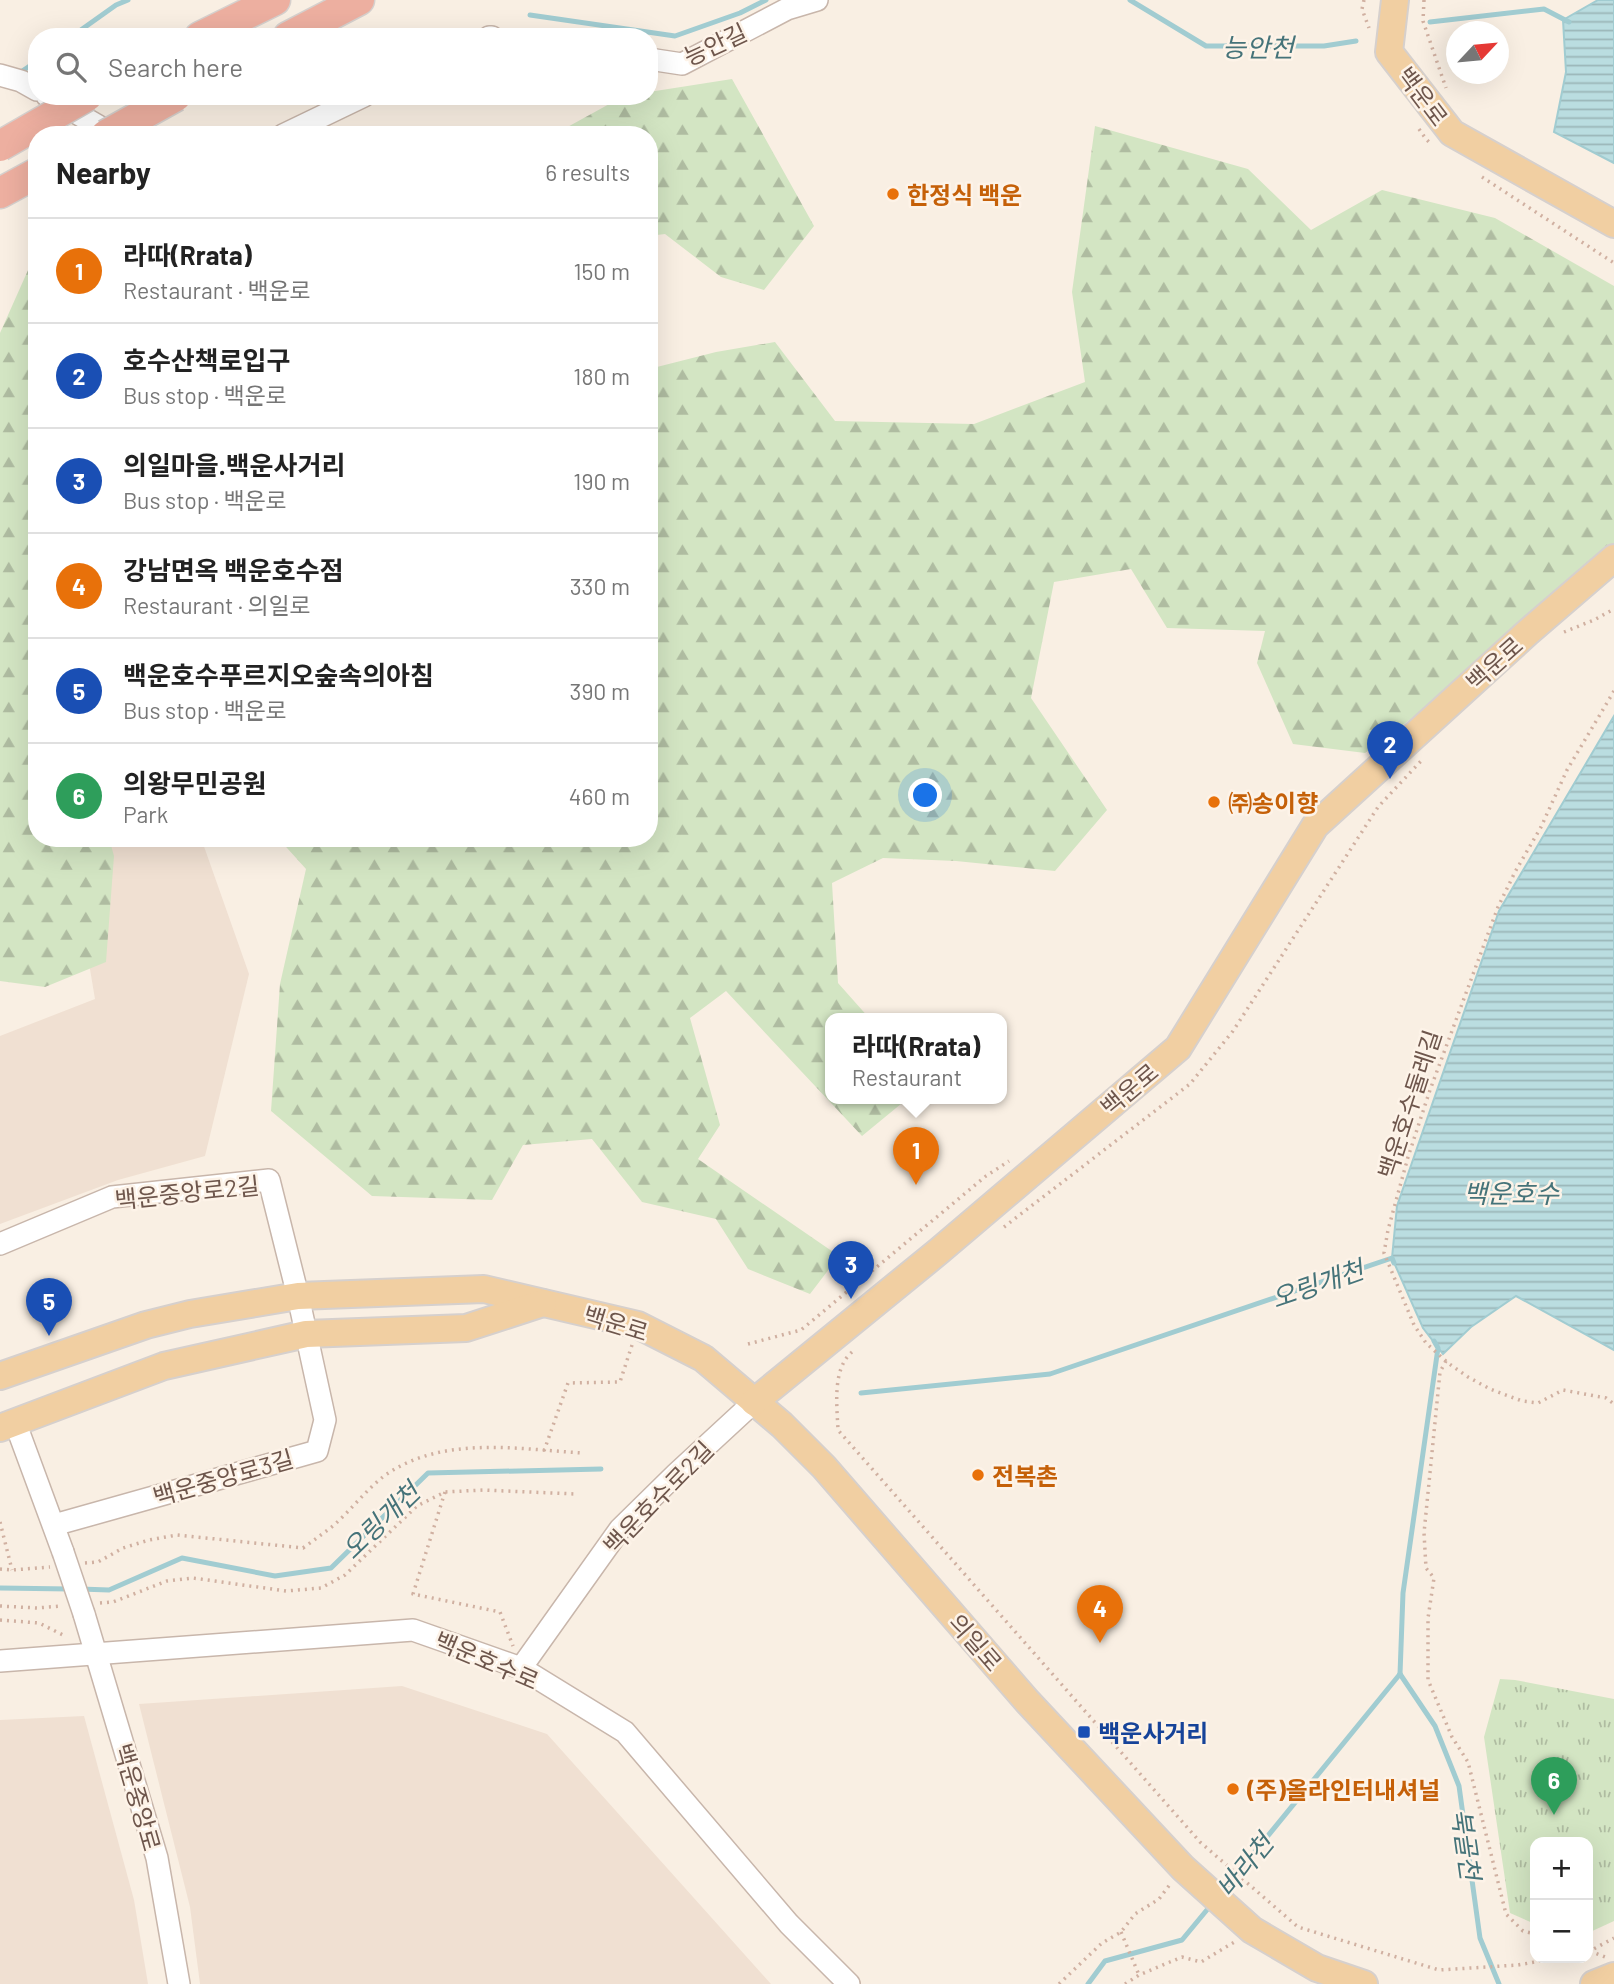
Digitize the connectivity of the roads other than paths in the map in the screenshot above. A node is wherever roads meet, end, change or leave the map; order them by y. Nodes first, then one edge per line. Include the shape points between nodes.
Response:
1 (275, 0) edge
2 (359, 0) edge
3 (817, 0) edge
4 (1395, 0) edge
5 (218, 28) edge
6 (305, 28) edge
7 (658, 60) edge
8 (0, 75) edge
9 (28, 85) edge
10 (62, 105) edge
11 (71, 105) edge
12 (160, 105) edge
13 (345, 105) edge
14 (35, 126) edge
15 (99, 126) edge
16 (122, 126) edge
17 (301, 126) edge
18 (28, 130) edge
19 (0, 146) edge
20 (28, 178) edge
21 (4, 191) edge
22 (1614, 224) edge
23 (1614, 558) edge
24 (0, 1244) edge
25 (298, 1296) junction
26 (543, 1303) junction
27 (190, 1314) junction
28 (306, 1334) junction
29 (205, 1356) junction
30 (2, 1370) edge
31 (754, 1402) junction
32 (7, 1425) edge
33 (54, 1525) junction
34 (96, 1653) junction
35 (0, 1661) edge
36 (521, 1668) junction
37 (1614, 1976) edge
38 (179, 1984) edge
39 (849, 1984) edge
40 (1364, 1984) edge
41 (1594, 1984) edge

1 - 5 highway
2 - 6 highway
3 - 7 street, 능안길 via 787,9 682,64
4 - 22 main road, 백운로 via 1389,52 1452,133
8 - 9 street
10 - 15 street
11 - 14 highway, bridge
12 - 16 highway, bridge
13 - 17 street
18 - 19 highway, bridge
20 - 21 highway
23 - 31 main road, 백운로 via 1315,826 1178,1048
24 - 25 street, 백운중앙로2길 via 112,1198 269,1180
25 - 26 main road, 백운로 via 484,1289
25 - 27 main road, 백운로
25 - 28 street, 백운중앙로2길
26 - 28 main road via 466,1328
26 - 31 main road, 백운로 via 638,1325 703,1358
27 - 29 main road via 218,1319 224,1327 222,1338
27 - 30 main road, 백운로
28 - 29 main road
28 - 33 street, 백운중앙로3길 via 326,1420 317,1451
29 - 32 main road via 164,1366
31 - 36 street, 백운호수로2길 via 621,1529
31 - 40 main road, 의일로 via 824,1467 1027,1701 1190,1875 1246,1924 1317,1968
32 - 33 street
33 - 34 street, 백운중앙로, bridge via 92,1609
34 - 35 street, 백운호수로
34 - 36 street, 백운호수로 via 413,1630
34 - 38 street, 백운중앙로 via 157,1858
36 - 39 street, 백운호수로 via 625,1732 789,1924
37 - 41 main road

